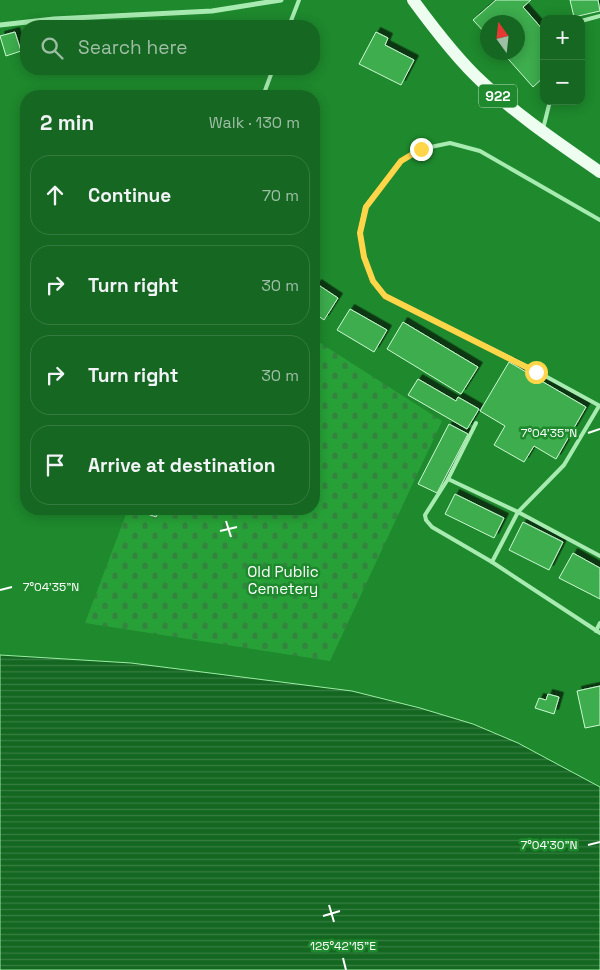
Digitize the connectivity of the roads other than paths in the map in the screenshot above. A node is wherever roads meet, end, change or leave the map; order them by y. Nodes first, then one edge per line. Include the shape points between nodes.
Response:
1 (281, 0) edge
2 (299, 0) edge
3 (413, 0) edge
4 (600, 16) edge
5 (54, 20) edge
6 (291, 20) edge
7 (585, 20) edge
8 (20, 23) edge
9 (0, 25) edge
10 (271, 75) edge
11 (265, 90) edge
12 (549, 105) edge
13 (542, 132) junction
14 (600, 172) edge
15 (600, 220) edge
16 (600, 406) edge
17 (476, 423) dead end
18 (448, 479) junction
19 (518, 512) junction
20 (600, 556) edge
21 (492, 562) junction
22 (600, 623) edge
23 (598, 632) edge

1 - 5 street via 212,11
2 - 6 lane
3 - 13 main road, 922 via 481,81
4 - 7 lane
8 - 9 street
10 - 11 lane
12 - 13 lane
13 - 14 main road, 922
15 - 16 lane via 480,151 450,143 421,149 401,161 366,207 360,233 373,281 385,296
16 - 19 lane via 564,465
17 - 18 lane
18 - 19 lane
18 - 21 lane via 425,515 426,520 432,528
19 - 20 lane
19 - 21 lane
21 - 23 lane
22 - 23 lane

